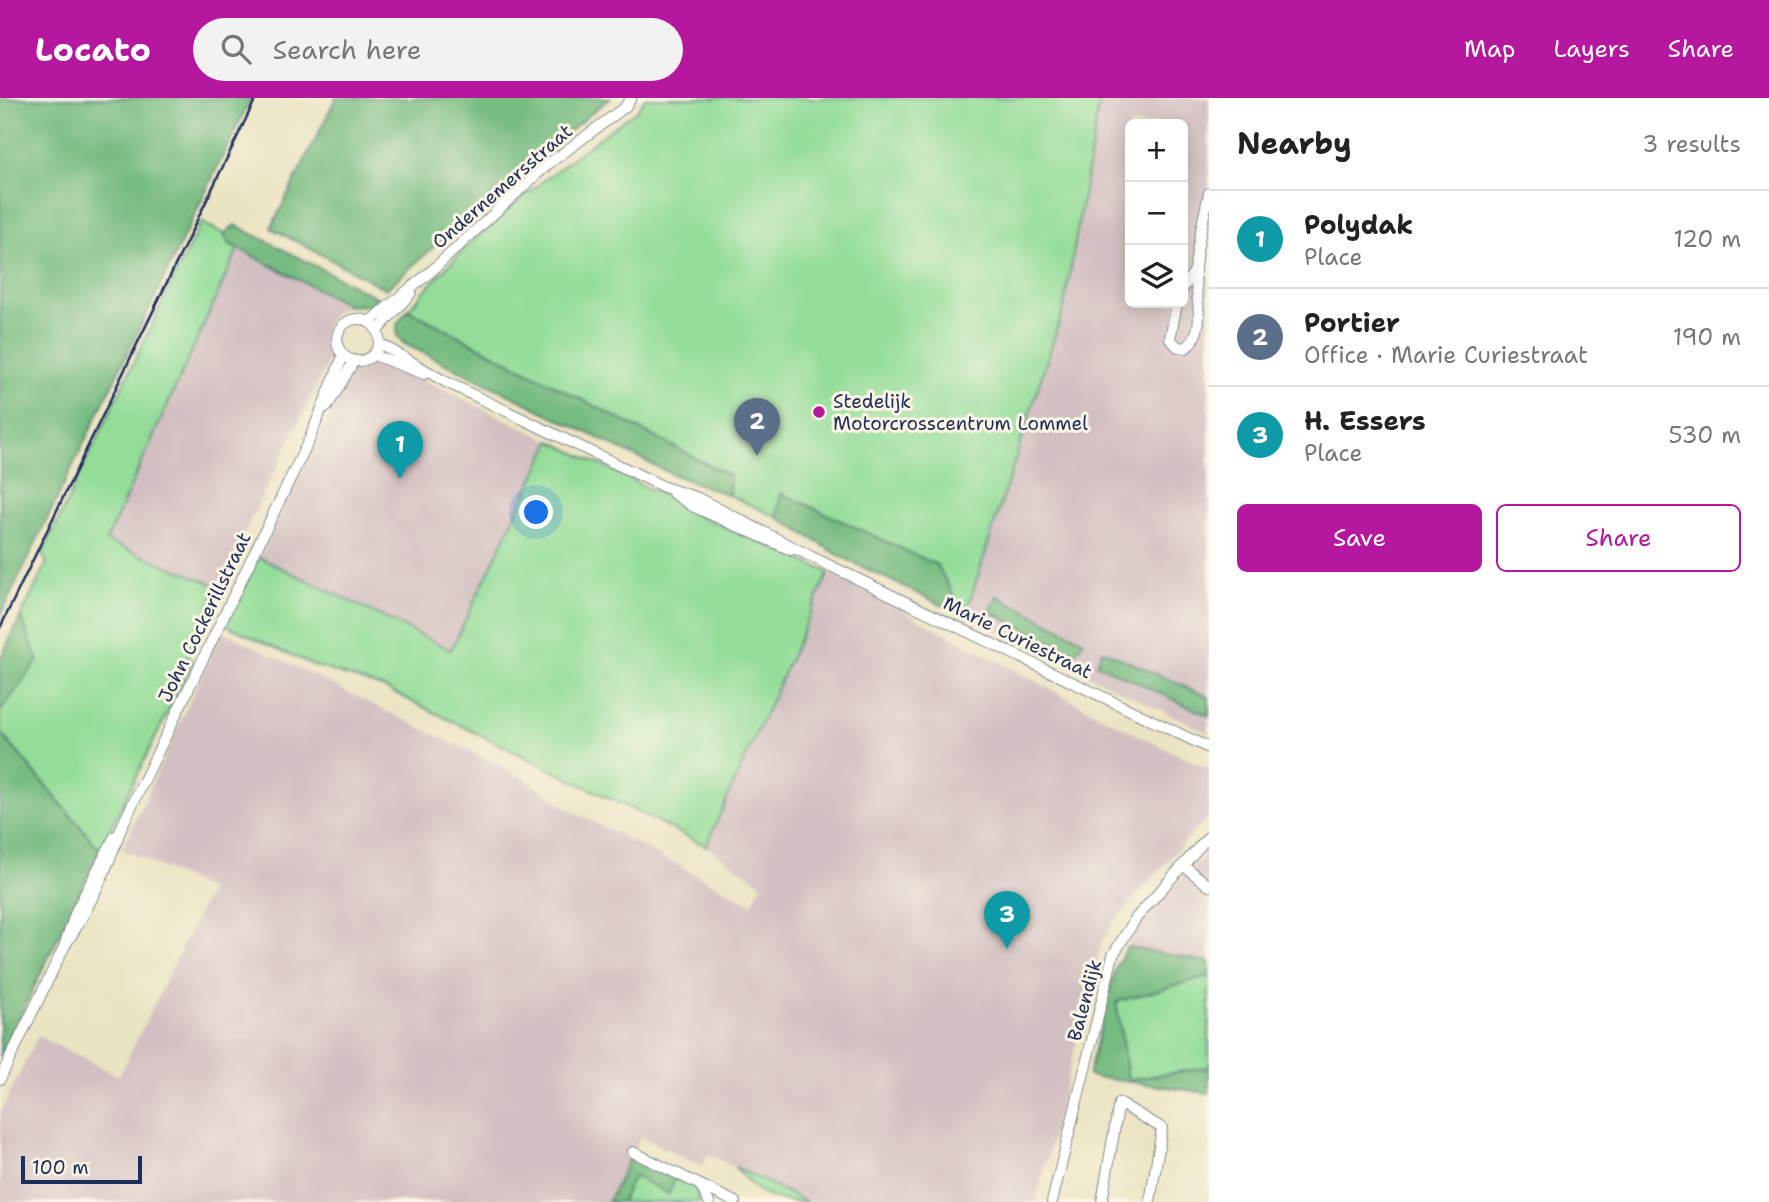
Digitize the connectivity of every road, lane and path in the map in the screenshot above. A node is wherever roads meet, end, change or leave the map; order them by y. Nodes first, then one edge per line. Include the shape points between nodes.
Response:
1 (631, 98) edge
2 (1209, 193) edge
3 (1205, 238) edge
4 (1195, 270) junction
5 (428, 274) junction
6 (1188, 280) edge
7 (1176, 308) edge
8 (369, 322) junction
9 (377, 331) junction
10 (379, 343) junction
11 (374, 355) junction
12 (343, 356) junction
13 (354, 361) junction
14 (444, 381) junction
15 (317, 422) junction
16 (1209, 748) edge
17 (1209, 836) edge
18 (1183, 865) junction
19 (1209, 886) edge
20 (0, 1079) edge
21 (633, 1152) dead end
22 (700, 1185) junction
23 (709, 1202) edge
24 (734, 1202) edge
25 (1053, 1202) edge
26 (1102, 1202) edge
27 (1150, 1202) edge

1 - 5 street, Ondernemersstraat via 536,175
2 - 3 street
3 - 4 street
4 - 6 street
4 - 7 street via 1201,308 1197,331 1186,348 1170,339
5 - 8 street, Ondernemersstraat
5 - 9 street, Ondernemersstraat
8 - 9 street
8 - 12 street via 355,319 343,324 336,337
9 - 10 street
10 - 11 street
10 - 14 street
11 - 13 street
11 - 14 street
12 - 13 street
12 - 15 street, John Cockerillstraat
13 - 15 street, John Cockerillstraat
14 - 16 street, Marie Curiestraat via 664,487 698,498
15 - 20 street, John Cockerillstraat via 122,826 104,876
17 - 18 street, Balendijk
18 - 19 street
18 - 25 street, Balendijk via 1136,918 1113,956
21 - 22 street
22 - 23 street
22 - 24 street
26 - 27 street via 1119,1103 1162,1128

